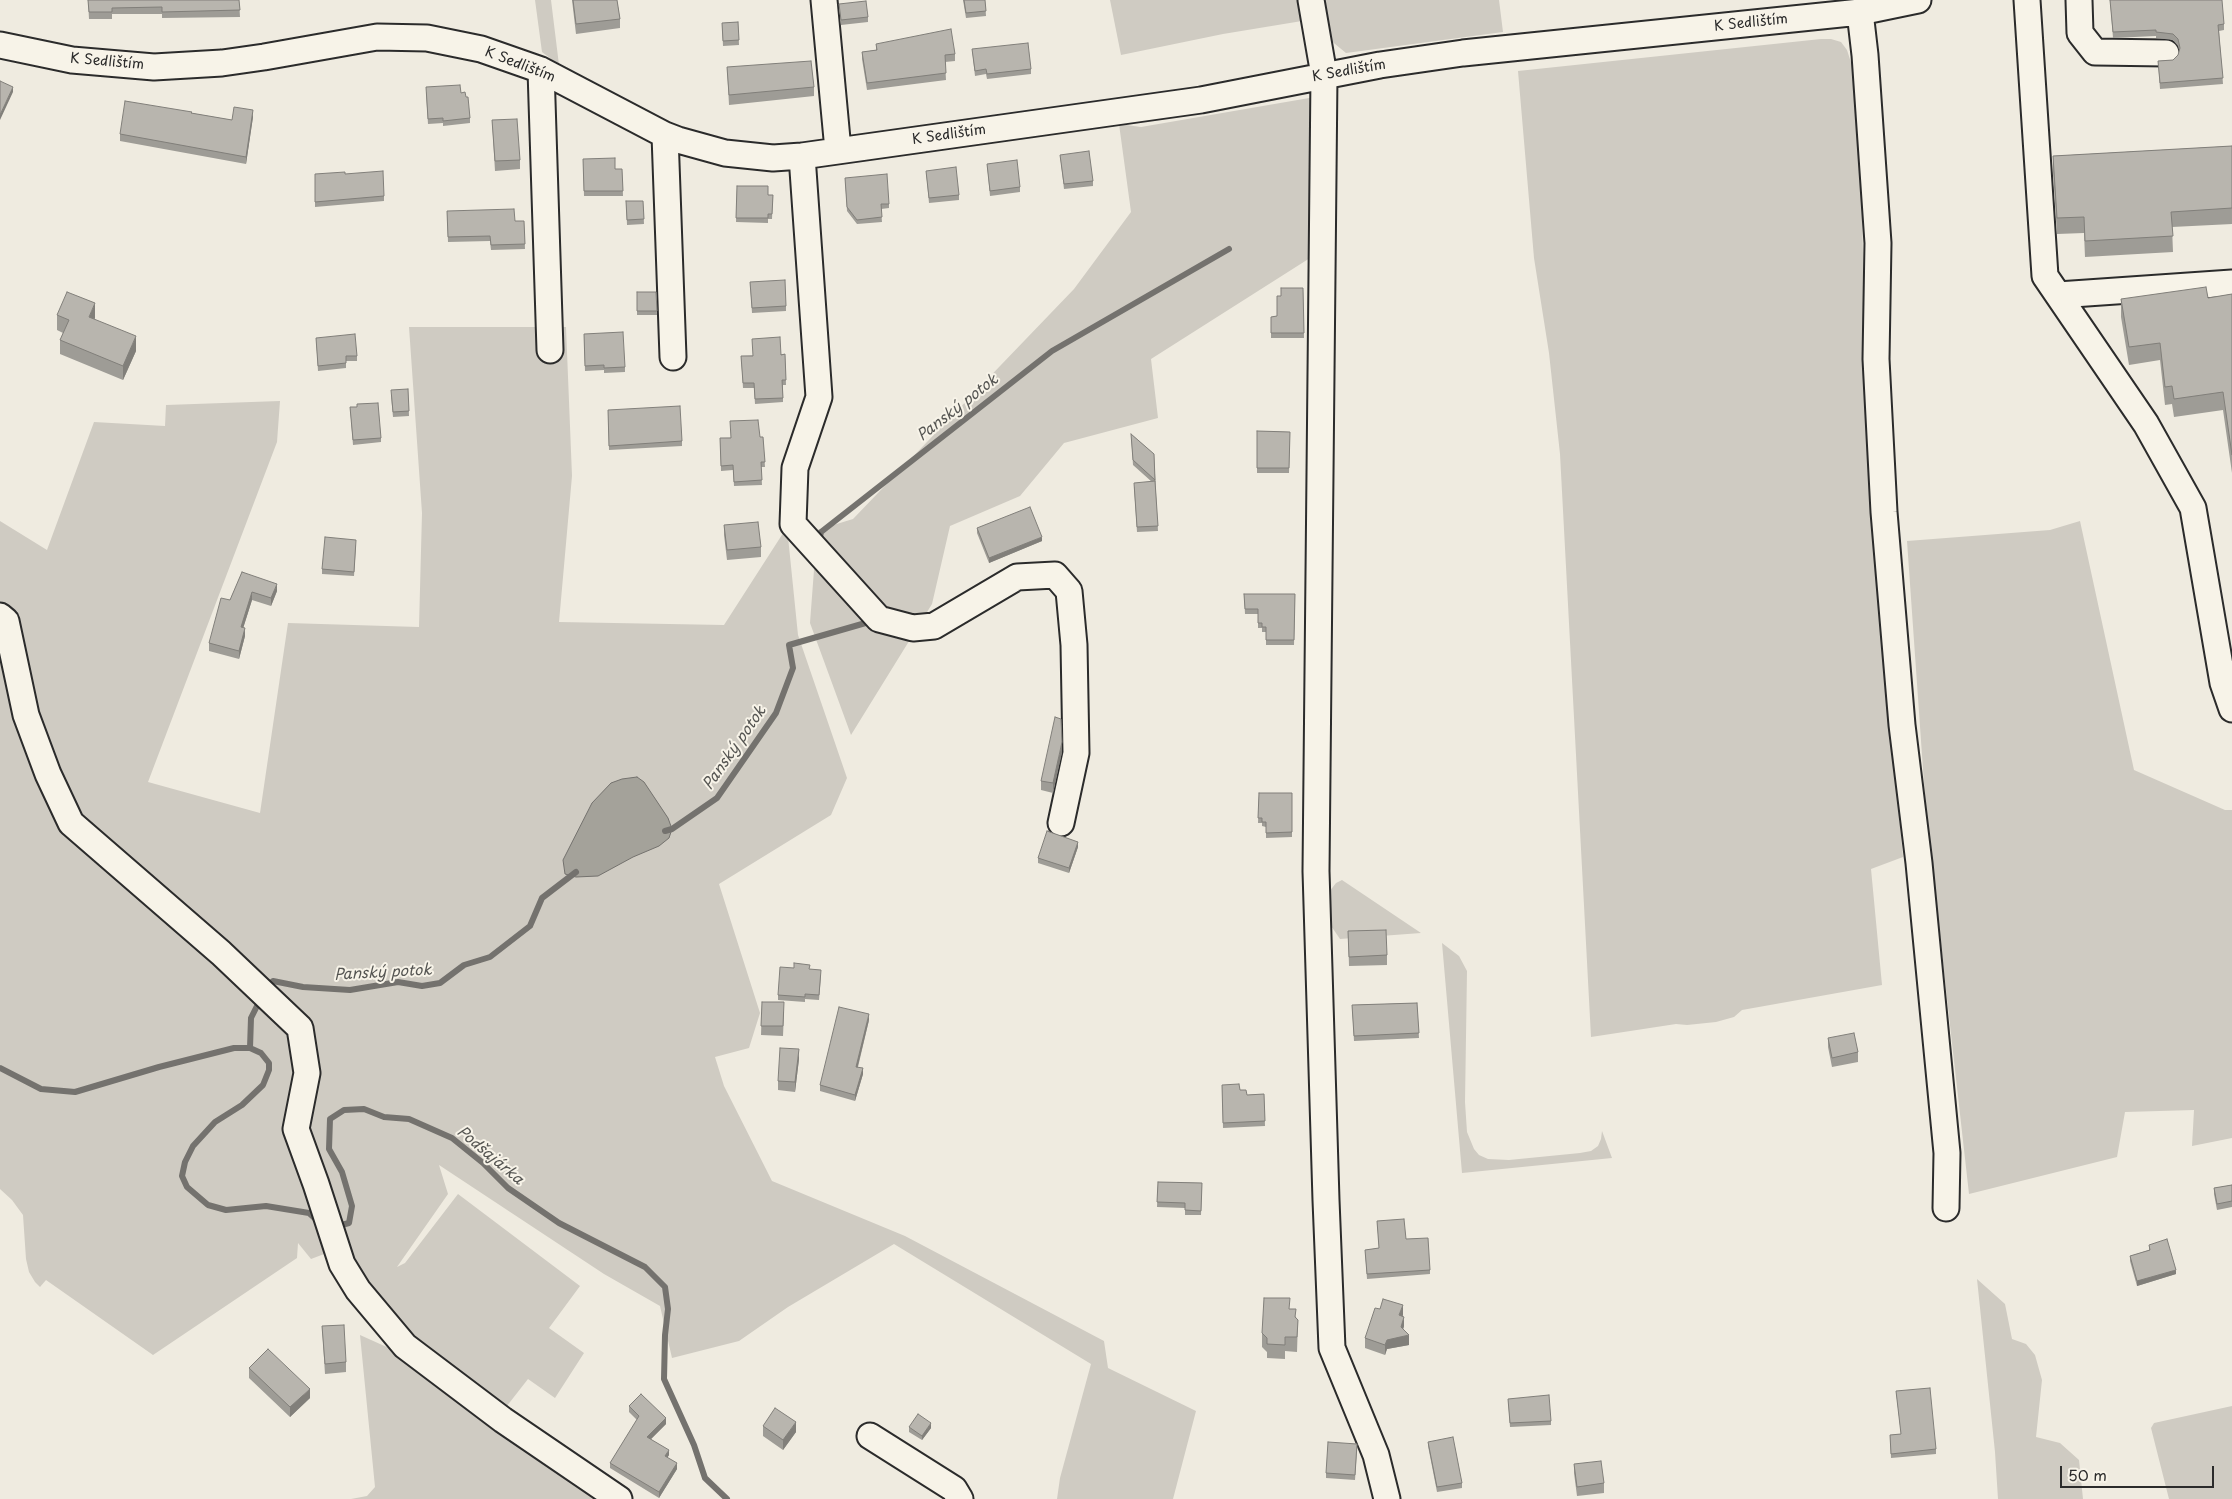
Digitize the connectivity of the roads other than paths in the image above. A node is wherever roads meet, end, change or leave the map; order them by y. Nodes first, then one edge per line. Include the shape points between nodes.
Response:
1 (824, 0) edge
2 (1311, 0) edge
3 (1918, 0) edge
4 (2027, 0) edge
5 (2079, 0) edge
6 (1860, 12) junction
7 (0, 45) edge
8 (2166, 53) dead end
9 (541, 70) junction
10 (1324, 75) junction
11 (665, 135) junction
12 (838, 150) junction
13 (802, 156) junction
14 (2232, 283) edge
15 (2058, 296) junction
16 (550, 350) dead end
17 (672, 358) dead end
18 (0, 616) edge
19 (2232, 710) edge
20 (1061, 823) dead end
21 (1946, 1208) dead end
22 (870, 1436) dead end
23 (619, 1499) edge
24 (960, 1499) edge
25 (1387, 1499) edge

1 - 12 street
2 - 10 street
3 - 6 street, K Sedlištím
4 - 15 street via 2045,276
5 - 8 street via 2080,33 2095,52
6 - 10 street, K Sedlištím via 1463,53
6 - 21 street via 1878,243 1876,359 1884,512 1902,725 1947,1153
7 - 9 street, K Sedlištím via 72,60 162,66 264,57 377,37 408,36 460,44
9 - 11 street, K Sedlištím
9 - 16 street
10 - 12 street, K Sedlištím via 1202,100
10 - 25 street via 1316,871 1332,1348 1376,1455
11 - 13 street, K Sedlištím via 738,155
11 - 17 street
12 - 13 street, K Sedlištím
13 - 20 street via 819,397 795,468 793,524 879,619 912,628 934,626 1017,577 1054,575 1069,591 1074,645 1076,753
14 - 15 street
15 - 19 street via 2146,424 2193,508 2223,683
18 - 23 street via 6,621 26,715 70,823 221,954 300,1028 307,1073 296,1130 342,1264 358,1290 405,1346 503,1420
22 - 24 street via 954,1489

